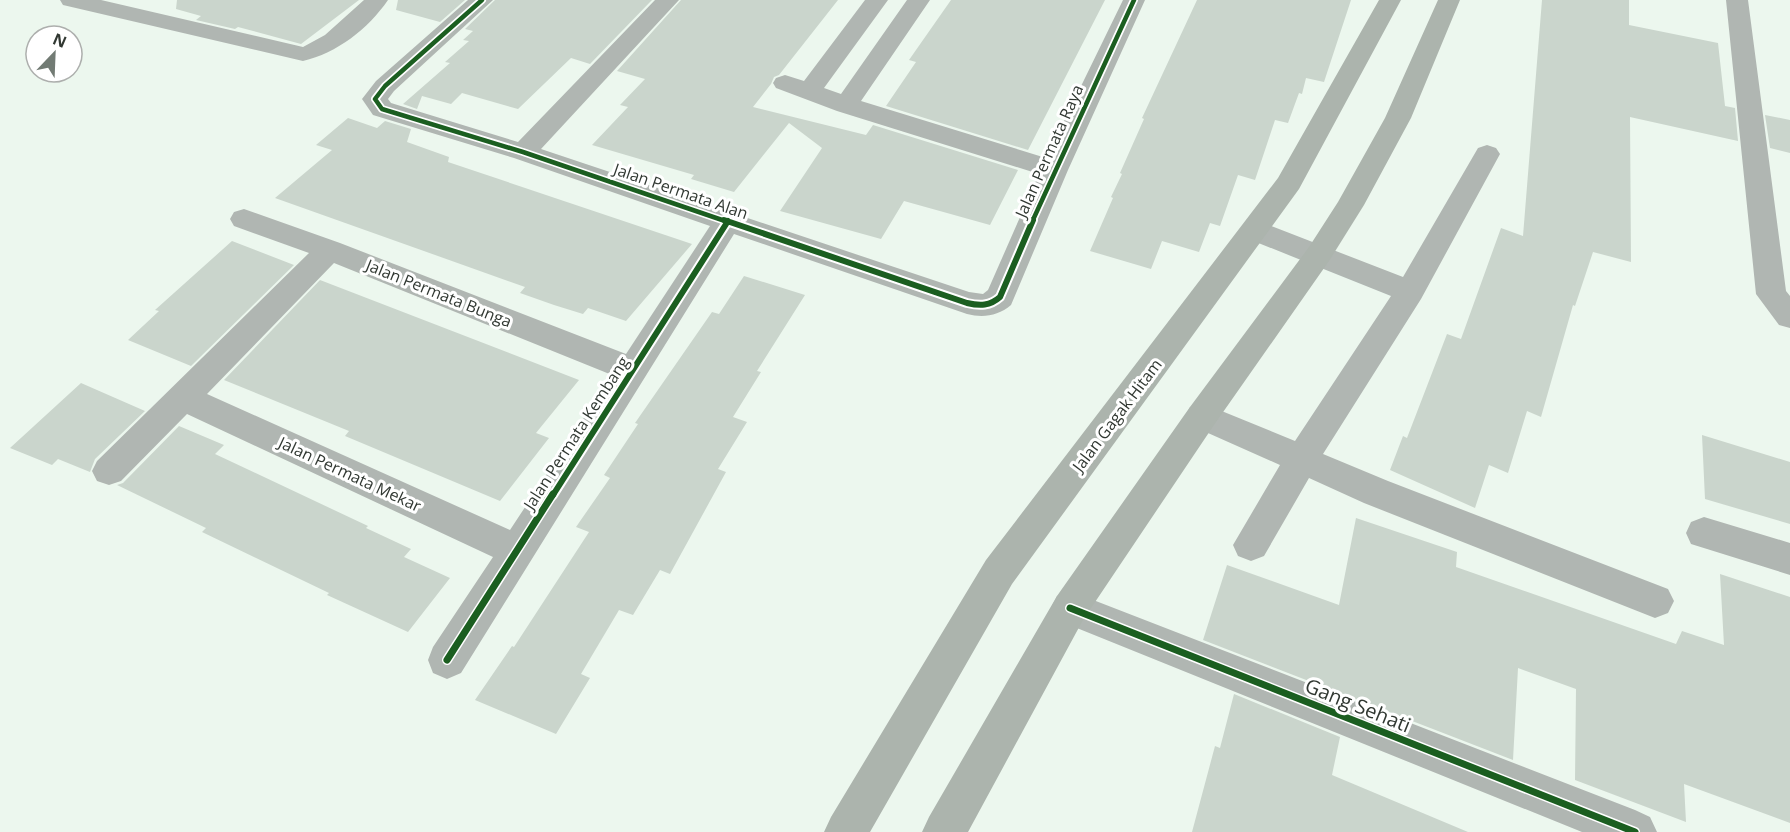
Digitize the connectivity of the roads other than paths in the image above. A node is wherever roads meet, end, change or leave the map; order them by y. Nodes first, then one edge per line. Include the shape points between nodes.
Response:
1 (71, 0) edge
2 (175, 0) edge
3 (377, 0) edge
4 (482, 0) edge
5 (668, 0) edge
6 (877, 0) edge
7 (919, 0) edge
8 (1134, 0) edge
9 (1390, 0) edge
10 (1449, 0) edge
11 (1737, 0) edge
12 (136, 11) edge
13 (846, 105) junction
14 (523, 152) junction
15 (1487, 154) dead end
16 (1054, 170) junction
17 (243, 219) dead end
18 (728, 221) junction
19 (1256, 231) junction
20 (330, 250) junction
21 (1319, 254) junction
22 (1410, 291) junction
23 (983, 306) joint
24 (1790, 317) edge
25 (633, 370) junction
26 (184, 398) junction
27 (1202, 416) junction
28 (1301, 460) junction
29 (109, 471) dead end
30 (1704, 532) dead end
31 (1251, 545) dead end
32 (516, 550) junction
33 (1790, 559) edge
34 (1655, 601) dead end
35 (1070, 608) junction
36 (447, 660) dead end
37 (846, 832) edge
38 (944, 832) edge
39 (1635, 832) edge

1 - 12 street
2 - 12 street
3 - 12 street via 325,45 303,54
4 - 14 street, Jalan Permata Alan via 375,99 382,109
5 - 14 street
6 - 13 street via 797,87
7 - 13 street
8 - 16 street, Jalan Permata Raya
9 - 19 highway, Jalan Gagak Hitam via 1289,183
10 - 21 highway via 1398,118
11 - 24 street via 1771,294
13 - 16 street
14 - 18 street, Jalan Permata Alan
15 - 22 street
16 - 23 street, Jalan Permata Raya via 1000,297
17 - 20 street, Jalan Permata Bunga
18 - 23 street, Jalan Permata Alan
18 - 25 street, Jalan Permata Kembang
19 - 21 street
19 - 37 highway, Jalan Gagak Hitam via 999,572
20 - 25 street, Jalan Permata Bunga
20 - 26 street
21 - 22 street
21 - 27 highway
22 - 28 street
25 - 32 street, Jalan Permata Kembang
26 - 29 street
26 - 32 street, Jalan Permata Mekar
27 - 28 street
27 - 35 highway
28 - 31 street
28 - 34 street
30 - 33 street
32 - 36 street, Jalan Permata Kembang
35 - 38 highway
35 - 39 street, Gang Sehati

